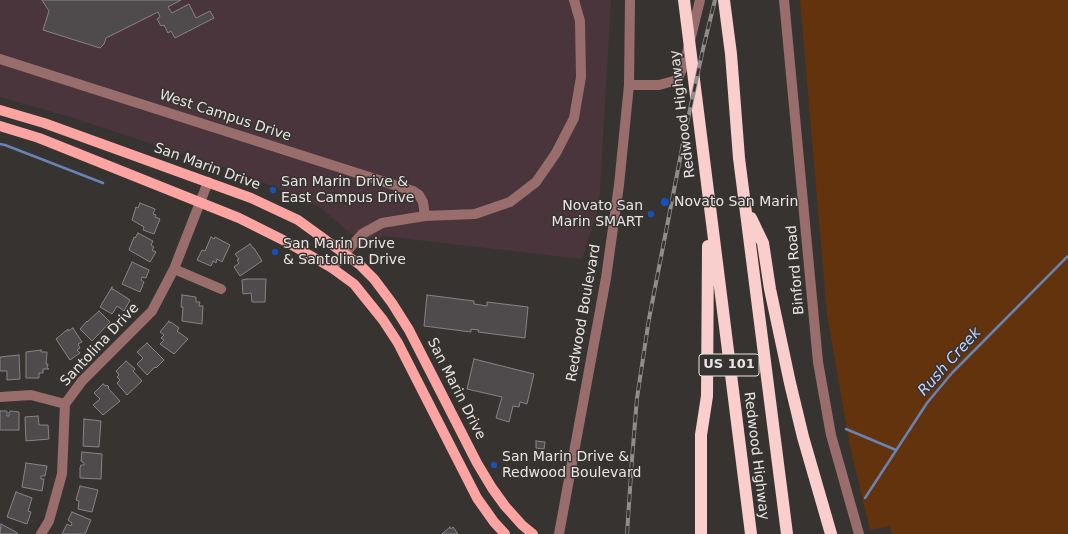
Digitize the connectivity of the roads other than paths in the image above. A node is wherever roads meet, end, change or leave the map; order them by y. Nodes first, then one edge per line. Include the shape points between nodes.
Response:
1 (574, 0) edge
2 (630, 0) edge
3 (684, 0) edge
4 (700, 0) edge
5 (724, 0) edge
6 (784, 0) edge
7 (0, 59) edge
8 (630, 85) junction
9 (0, 110) edge
10 (0, 126) edge
11 (208, 182) junction
12 (708, 196) junction
13 (200, 202) junction
14 (745, 206) junction
15 (425, 216) junction
16 (344, 253) junction
17 (332, 268) junction
18 (174, 269) junction
19 (221, 289) dead end
20 (0, 397) edge
21 (65, 404) junction
22 (41, 534) edge
23 (505, 534) edge
24 (533, 534) edge
25 (559, 534) edge
26 (701, 534) edge
27 (751, 534) edge
28 (787, 534) edge
29 (831, 534) edge
30 (859, 534) edge

1 - 15 street via 580,21 581,77 574,118 556,154 536,182 510,202 475,214
2 - 8 street, Redwood Boulevard
3 - 12 highway, Redwood Highway / US 101
4 - 8 street via 684,65 677,80 659,85
5 - 14 highway, Redwood Highway / US 101
6 - 30 street, Binford Road via 818,362 831,435
7 - 15 street, West Campus Drive via 412,190 423,202
8 - 25 street, Redwood Boulevard via 607,274
9 - 11 main road, San Marin Drive via 44,122
10 - 13 main road via 39,138
11 - 13 street, Santolina Drive
11 - 16 main road, San Marin Drive via 298,220
12 - 26 highway via 707,396 701,435
12 - 27 highway, Redwood Highway / US 101
13 - 17 main road via 262,229
13 - 18 street, Santolina Drive
14 - 28 highway, Redwood Highway / US 101
14 - 29 highway via 762,243 790,383
15 - 16 street via 382,223 362,234
16 - 17 street
16 - 24 main road, San Marin Drive via 365,269 392,303 422,352 492,488 505,506
17 - 23 main road via 354,284 383,320 401,348 477,498
18 - 19 street
18 - 21 street, Santolina Drive via 152,311 82,381
20 - 21 street via 31,395
21 - 22 street, Santolina Drive via 62,474 49,521

